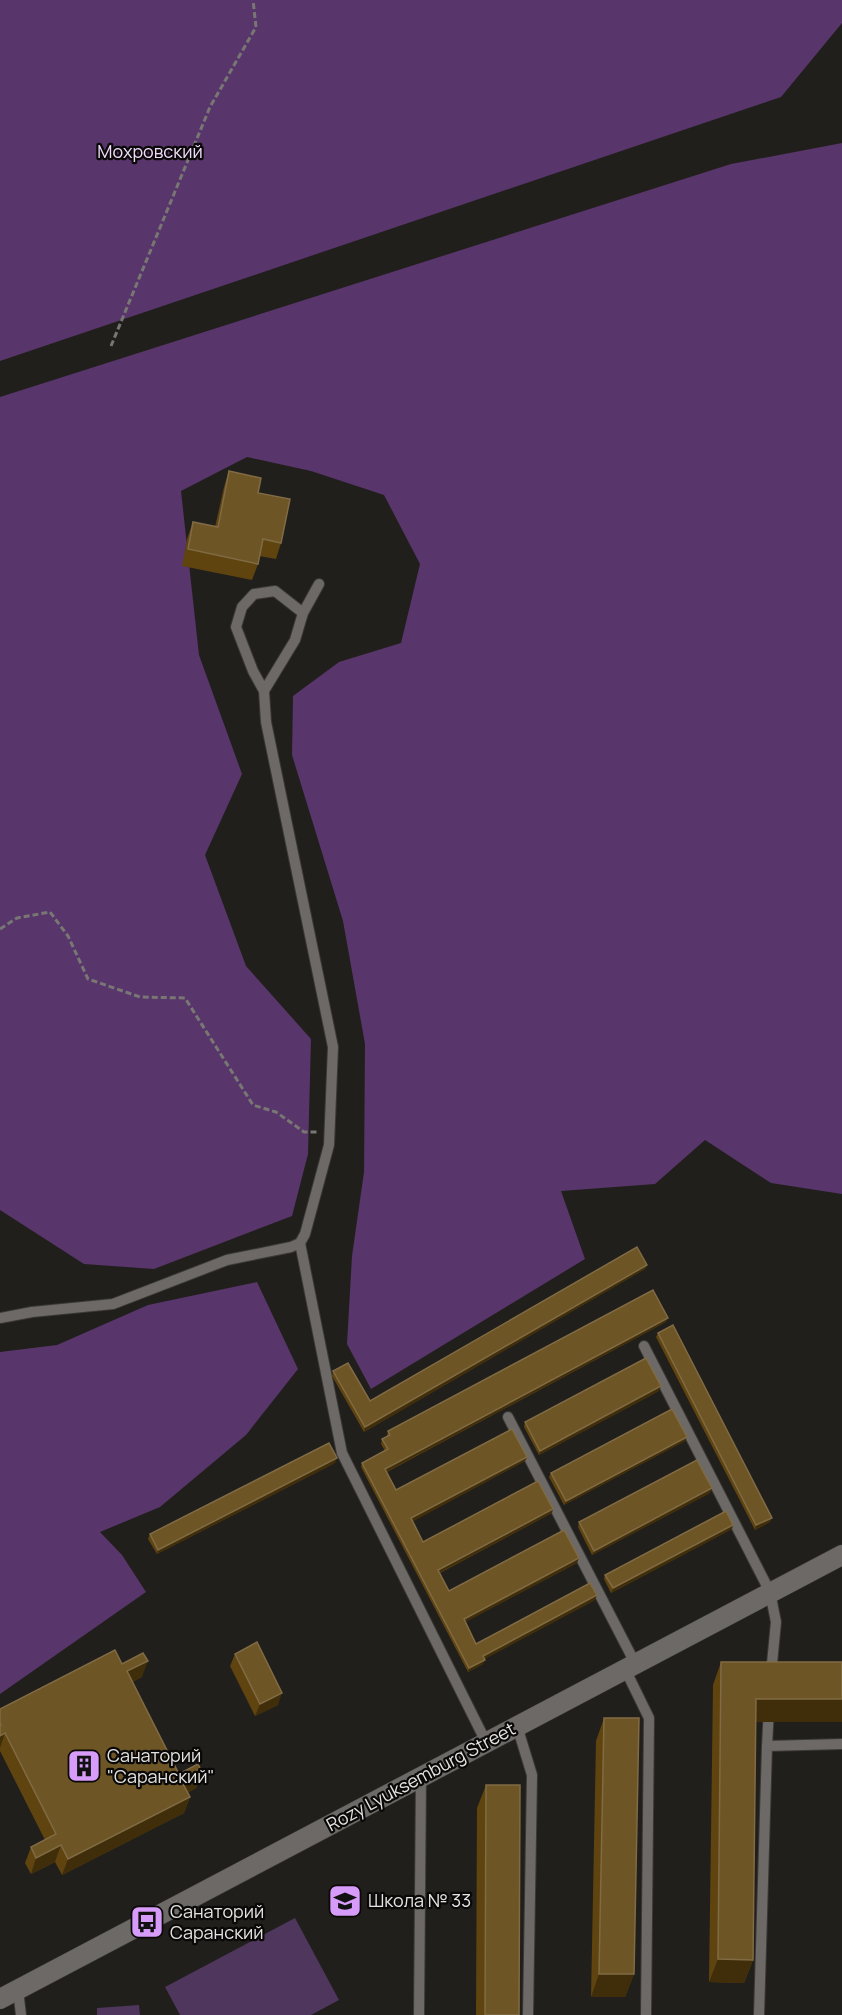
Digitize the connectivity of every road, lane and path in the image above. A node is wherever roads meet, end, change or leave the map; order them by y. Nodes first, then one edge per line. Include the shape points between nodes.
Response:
1 (253, 0) edge
2 (111, 346) dead end
3 (319, 585) dead end
4 (303, 613) junction
5 (264, 691) junction
6 (0, 929) edge
7 (330, 1132) junction
8 (300, 1243) junction
9 (0, 1318) edge
10 (644, 1346) dead end
11 (508, 1417) dead end
12 (842, 1555) edge
13 (770, 1592) junction
14 (630, 1666) junction
15 (516, 1726) junction
16 (486, 1742) junction
17 (842, 1744) edge
18 (767, 1746) junction
19 (421, 1777) junction
20 (18, 1990) junction
21 (0, 1999) edge
22 (21, 2015) edge
23 (419, 2015) edge
24 (528, 2015) edge
25 (646, 2015) edge
26 (759, 2015) edge

1 - 2 path via 256,27 210,107
3 - 4 lane
4 - 5 lane via 295,640
4 - 5 lane via 275,591 254,594 242,607 236,627
5 - 7 lane via 266,722 333,1047
6 - 7 path via 16,918 50,912 68,936 88,978 140,997 185,998 253,1105 276,1112 304,1132
7 - 8 lane
8 - 9 lane via 227,1260 113,1304
8 - 16 lane via 342,1453
10 - 13 lane
11 - 14 lane
12 - 13 street, Rozy Lyuksemburg Street
13 - 14 street, Rozy Lyuksemburg Street
13 - 18 lane via 776,1623
14 - 15 street, Rozy Lyuksemburg Street
14 - 25 lane via 649,1718
15 - 16 street, Rozy Lyuksemburg Street
15 - 24 lane via 532,1775
16 - 19 street, Rozy Lyuksemburg Street
17 - 18 lane
18 - 26 lane
19 - 20 street, Rozy Lyuksemburg Street
19 - 23 lane
20 - 21 street, Rozy Lyuksemburg Street
20 - 22 lane

